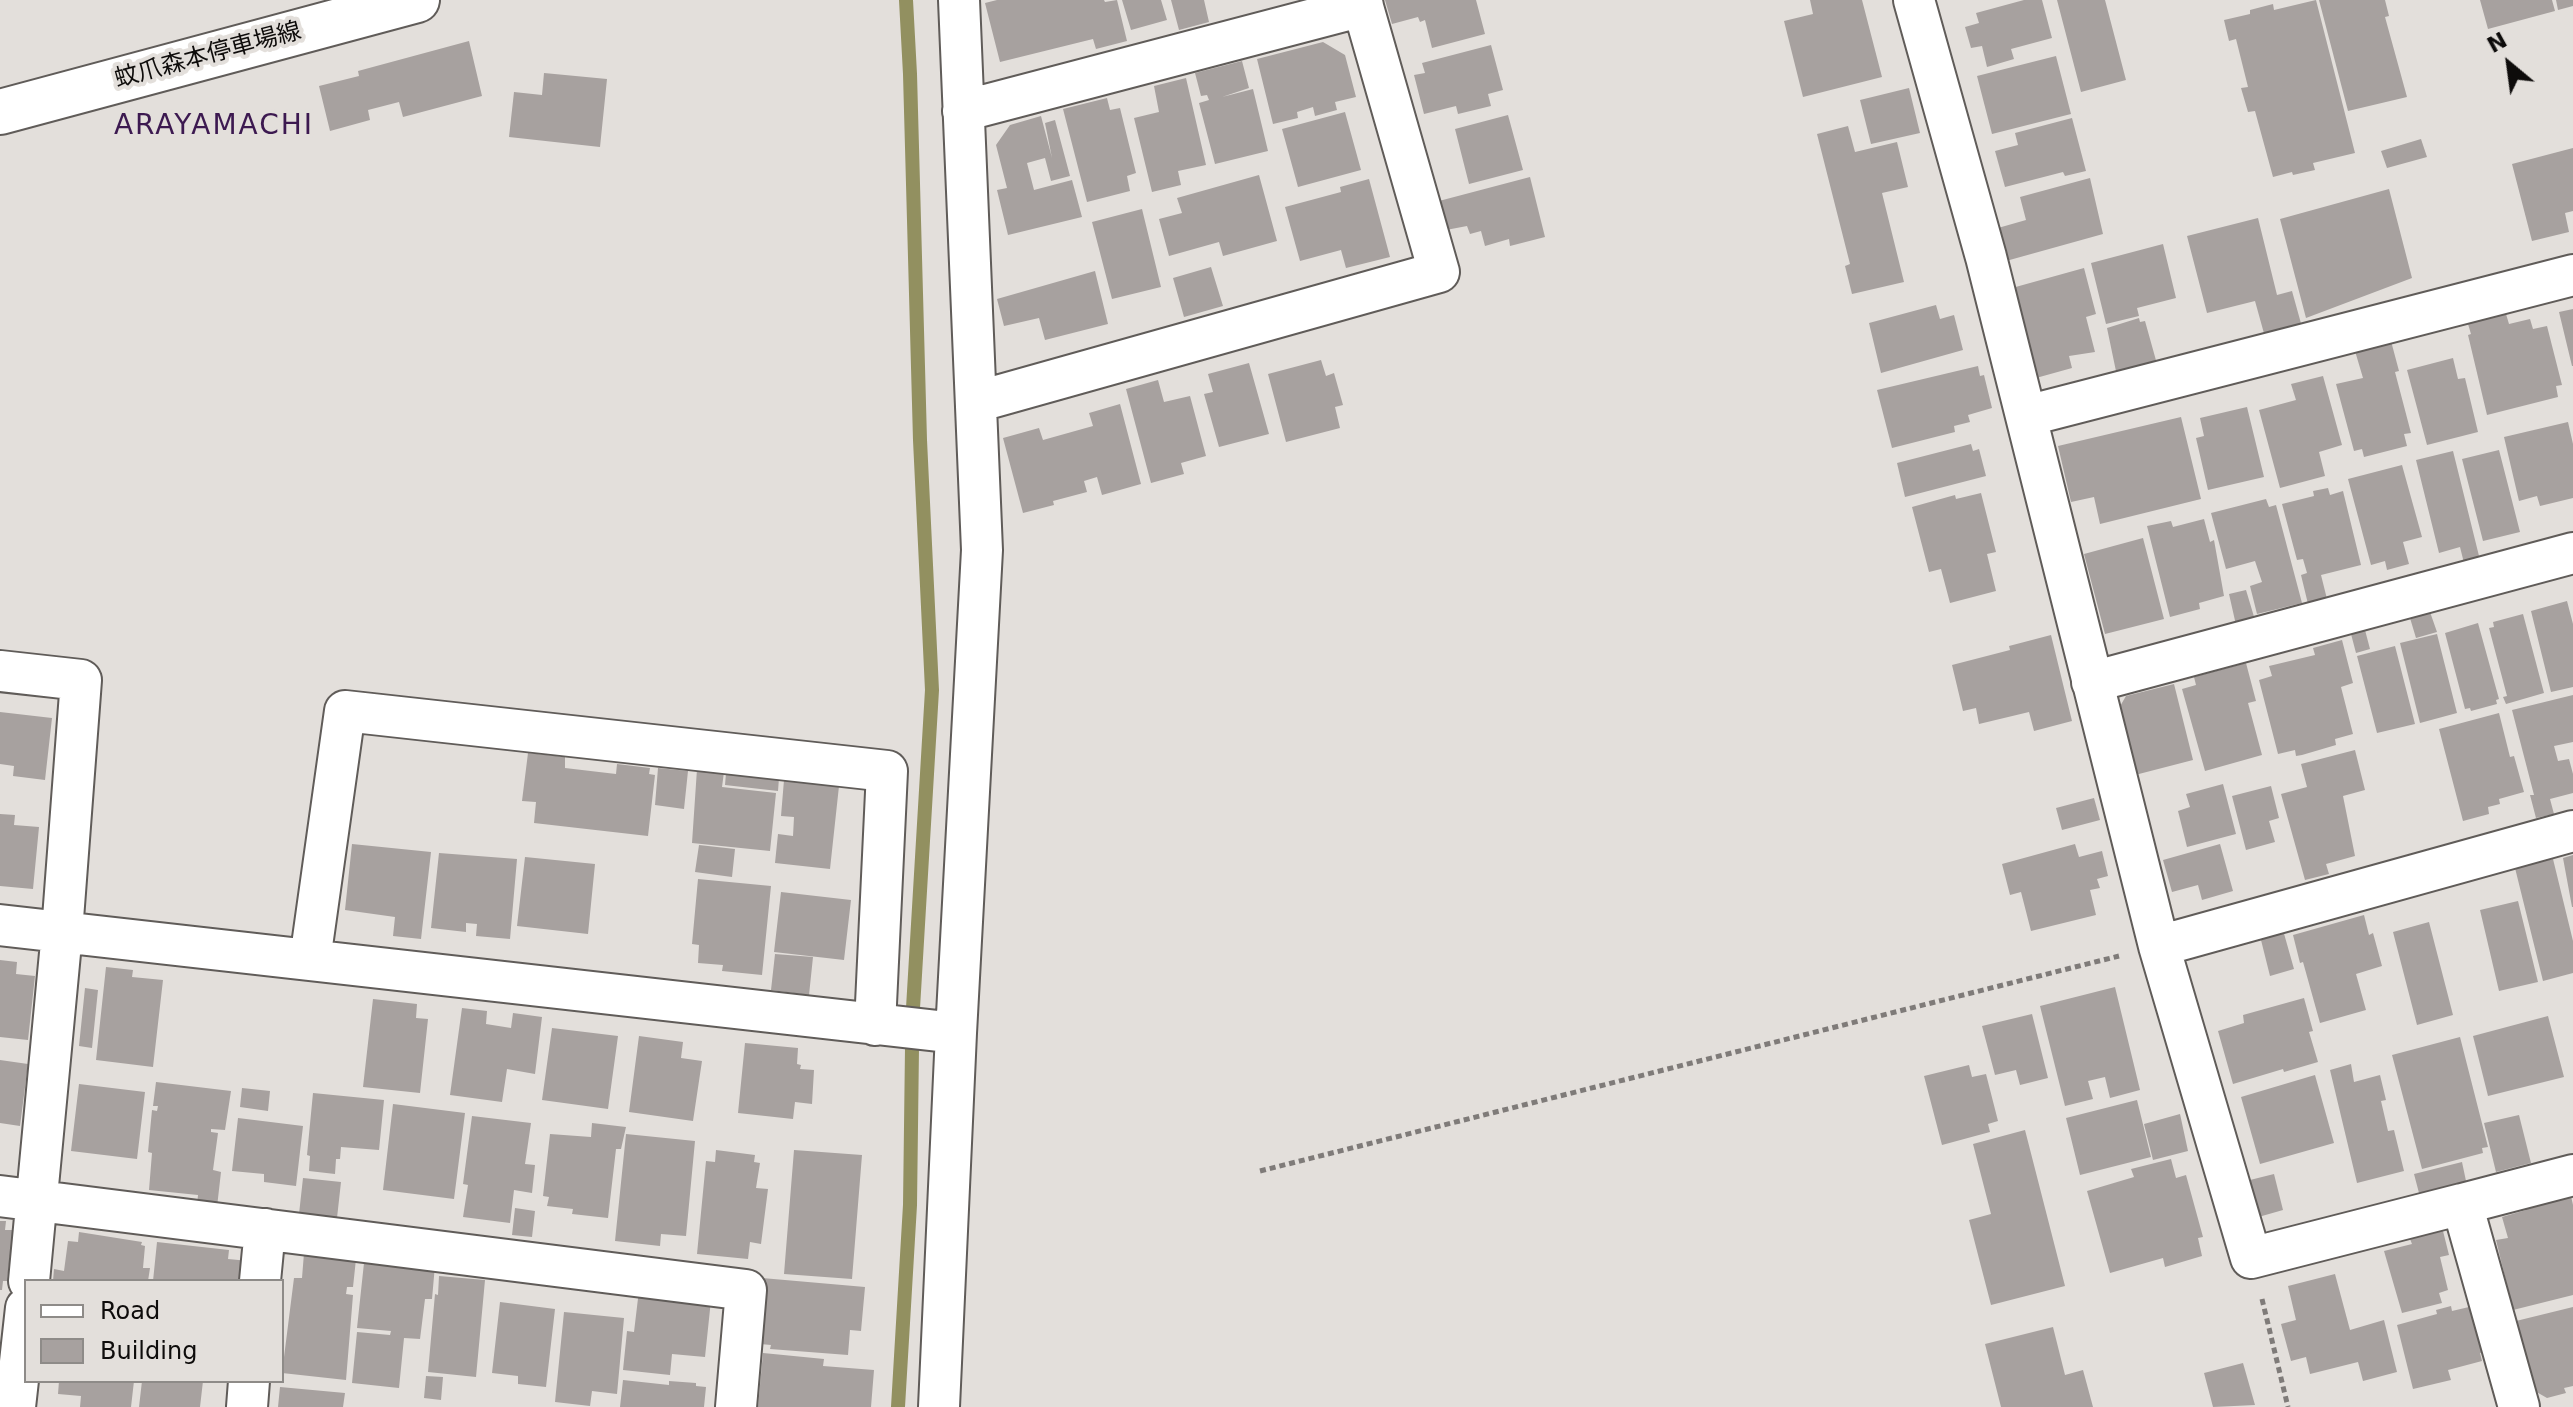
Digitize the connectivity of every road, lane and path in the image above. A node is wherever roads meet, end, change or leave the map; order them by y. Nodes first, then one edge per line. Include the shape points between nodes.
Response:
1 (417, 0) edge
2 (959, 0) edge
3 (1914, 0) edge
4 (1362, 3) edge
5 (963, 111) junction
6 (0, 112) edge
7 (2573, 275) edge
8 (976, 402) junction
9 (2026, 416) junction
10 (2573, 553) edge
11 (0, 671) edge
12 (2092, 682) junction
13 (2573, 831) edge
14 (0, 925) edge
15 (62, 932) junction
16 (2159, 946) junction
17 (310, 960) junction
18 (875, 1025) junction
19 (956, 1033) junction
20 (1260, 1171) dead end
21 (2573, 1175) edge
22 (19, 1198) edge
23 (2462, 1204) junction
24 (265, 1229) junction
25 (2251, 1258) junction
26 (29, 1279) edge
27 (260, 1279) edge
28 (24, 1326) edge
29 (249, 1383) edge
30 (15, 1407) edge
31 (247, 1407) edge
32 (736, 1407) edge
33 (939, 1407) edge
34 (2288, 1407) edge
35 (2519, 1407) edge

1 - 6 main road, 蚊爪森本停車場線
2 - 5 street
3 - 9 street
4 - 5 street
4 - 8 street via 1439,272
5 - 8 street
7 - 9 street
8 - 19 street via 982,550
9 - 12 street
10 - 12 street
11 - 15 street via 81,680
12 - 16 street
13 - 16 street
14 - 15 street
15 - 17 street
15 - 22 street
16 - 20 path
16 - 25 street
17 - 18 street
17 - 18 street via 345,711 887,771
18 - 19 street
19 - 33 street
21 - 23 street
22 - 24 street
22 - 26 street
23 - 25 street
23 - 35 street
24 - 27 street
24 - 32 street via 746,1290
25 - 34 path
28 - 30 street
29 - 31 street

